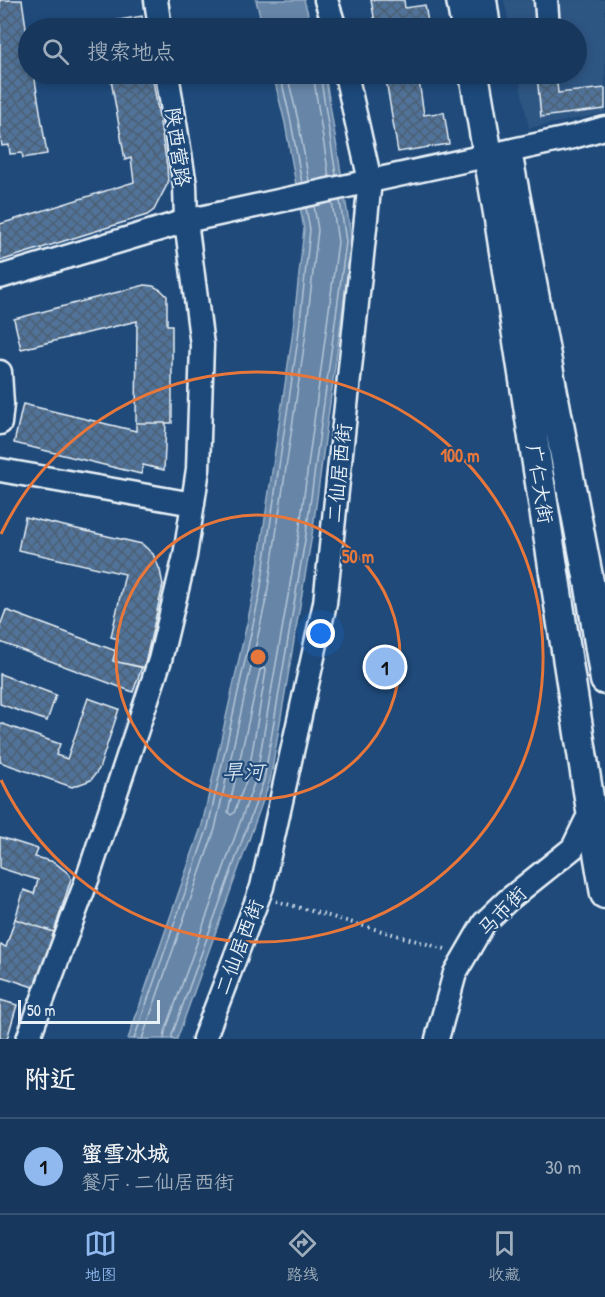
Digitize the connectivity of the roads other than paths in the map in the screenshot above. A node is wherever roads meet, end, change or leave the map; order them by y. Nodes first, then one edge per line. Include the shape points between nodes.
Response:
1 (156, 0) edge
2 (326, 0) edge
3 (460, 0) edge
4 (482, 0) edge
5 (546, 0) edge
6 (159, 18) edge
7 (332, 18) edge
8 (464, 18) edge
9 (485, 18) edge
10 (547, 18) edge
11 (169, 84) edge
12 (347, 84) edge
13 (477, 84) edge
14 (493, 84) edge
15 (605, 128) edge
16 (497, 153) junction
17 (361, 183) junction
18 (186, 221) junction
19 (0, 277) edge
20 (0, 372) edge
21 (0, 423) edge
22 (0, 470) edge
23 (193, 504) junction
24 (598, 586) edge
25 (605, 680) edge
26 (598, 813) edge
27 (605, 894) edge
28 (28, 1039) edge
29 (204, 1039) edge
30 (437, 1039) edge

1 - 6 street
2 - 7 street
3 - 8 main road
4 - 9 main road
5 - 10 street
11 - 18 street, 陕西营路 via 185,185
12 - 17 street, 二仙居西街
13 - 16 main road, 广仁大街
14 - 16 main road, 广仁大街
15 - 16 street
16 - 17 street
16 - 24 main road, 广仁大街
16 - 26 main road, 广仁大街
17 - 18 street
17 - 29 street, 二仙居西街 via 325,603 265,875
18 - 19 street
18 - 23 street, 陕西营路 via 202,345 198,469
20 - 21 street
22 - 23 street
23 - 28 street, 陕西营路 via 160,660 88,877
24 - 25 main road, 广仁大街
26 - 27 main road, 广仁大街
26 - 30 street, 马市街 via 586,821 573,848 484,923 455,973

